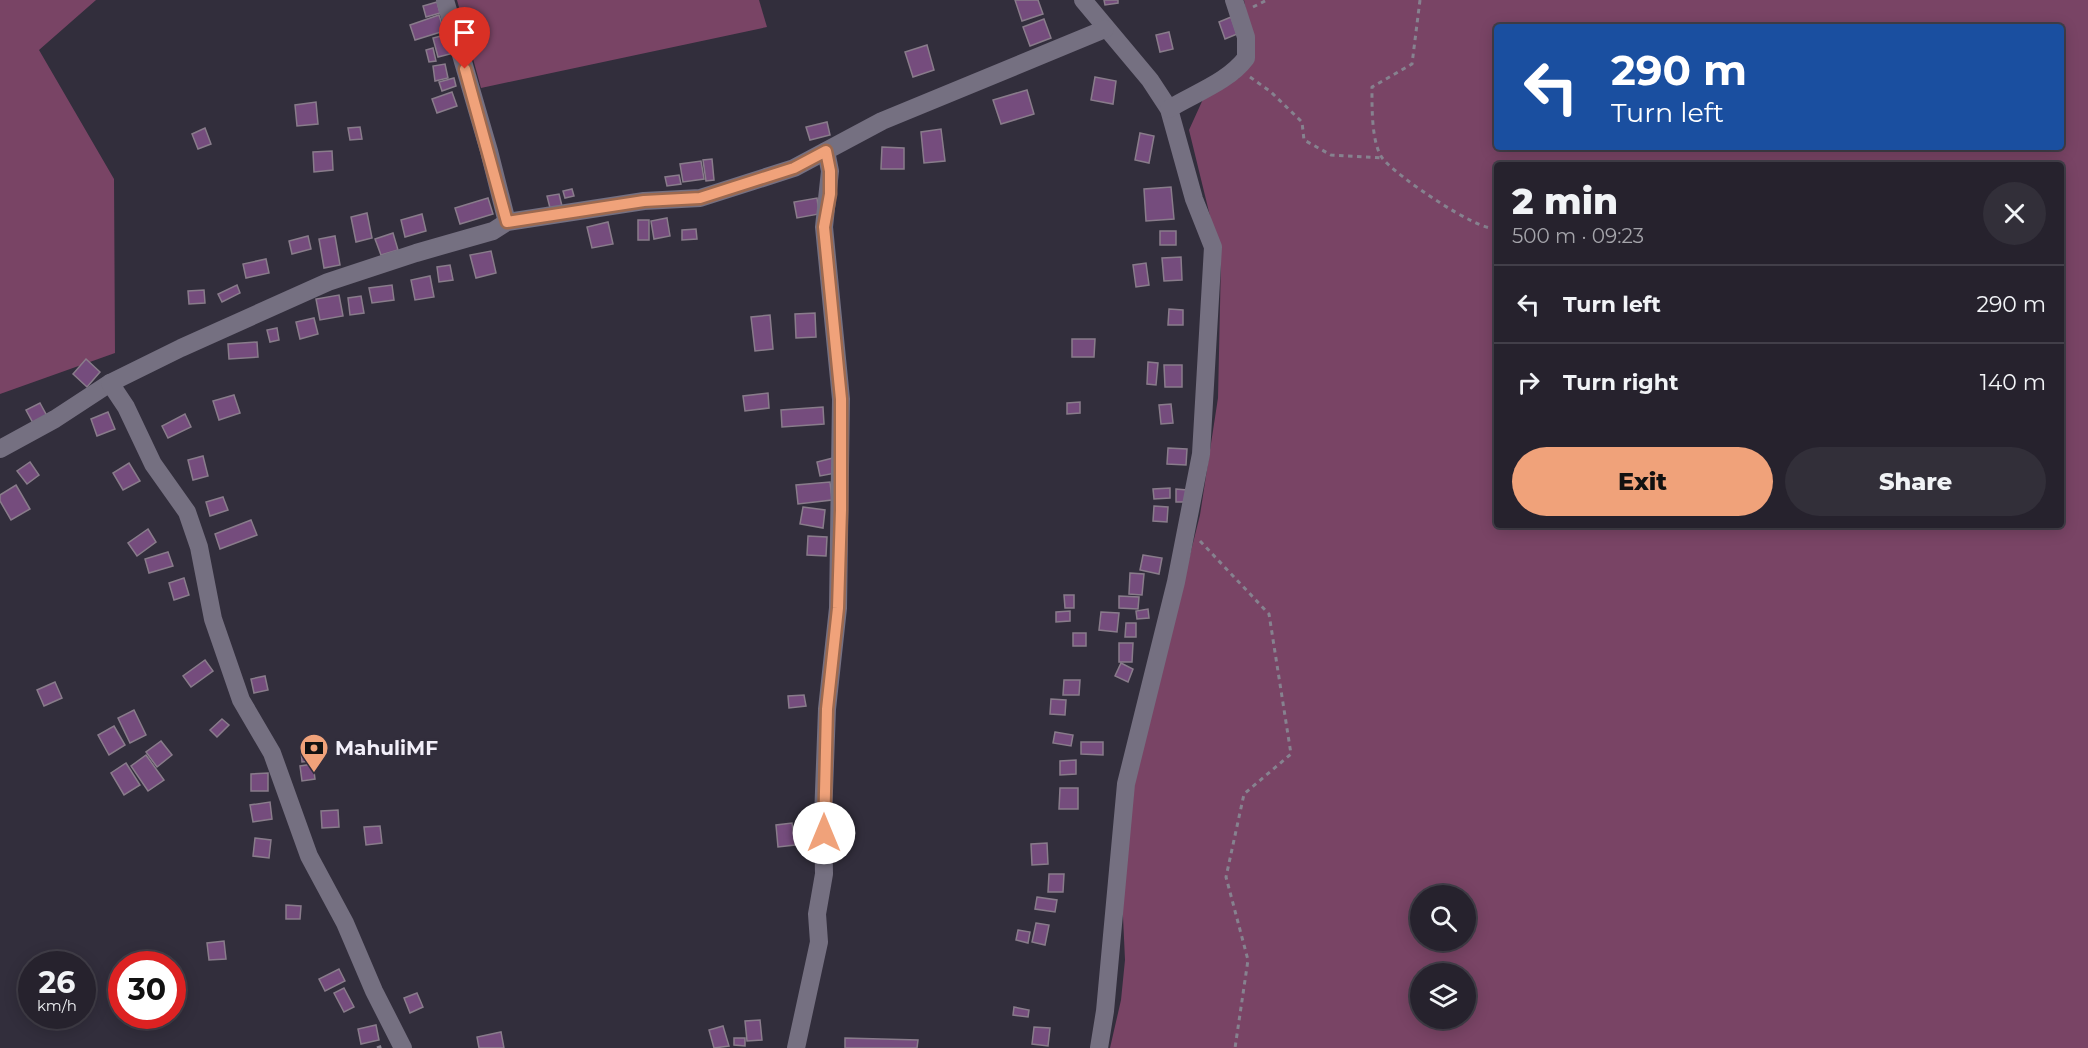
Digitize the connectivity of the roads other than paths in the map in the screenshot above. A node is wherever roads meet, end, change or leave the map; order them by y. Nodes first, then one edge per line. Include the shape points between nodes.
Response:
1 (445, 0) edge
2 (1083, 0) edge
3 (1237, 7) edge
4 (1105, 29) junction
5 (1169, 109) junction
6 (826, 151) junction
7 (507, 222) junction
8 (110, 383) junction
9 (0, 449) edge
10 (403, 1048) edge
11 (796, 1048) edge
12 (1099, 1048) edge

1 - 7 street
2 - 4 street
3 - 5 street via 1246,37 1246,58 1227,78
4 - 5 street via 1150,80
4 - 6 street via 882,121
5 - 12 street via 1194,199 1213,247 1201,454 1126,784
6 - 7 street via 794,168 700,198 644,201
6 - 11 street via 830,194 824,227 841,399 838,608 827,709 819,942
7 - 8 street via 493,231 328,282
8 - 9 street
8 - 10 street via 153,464 187,512 228,668 241,700 272,753 309,856

